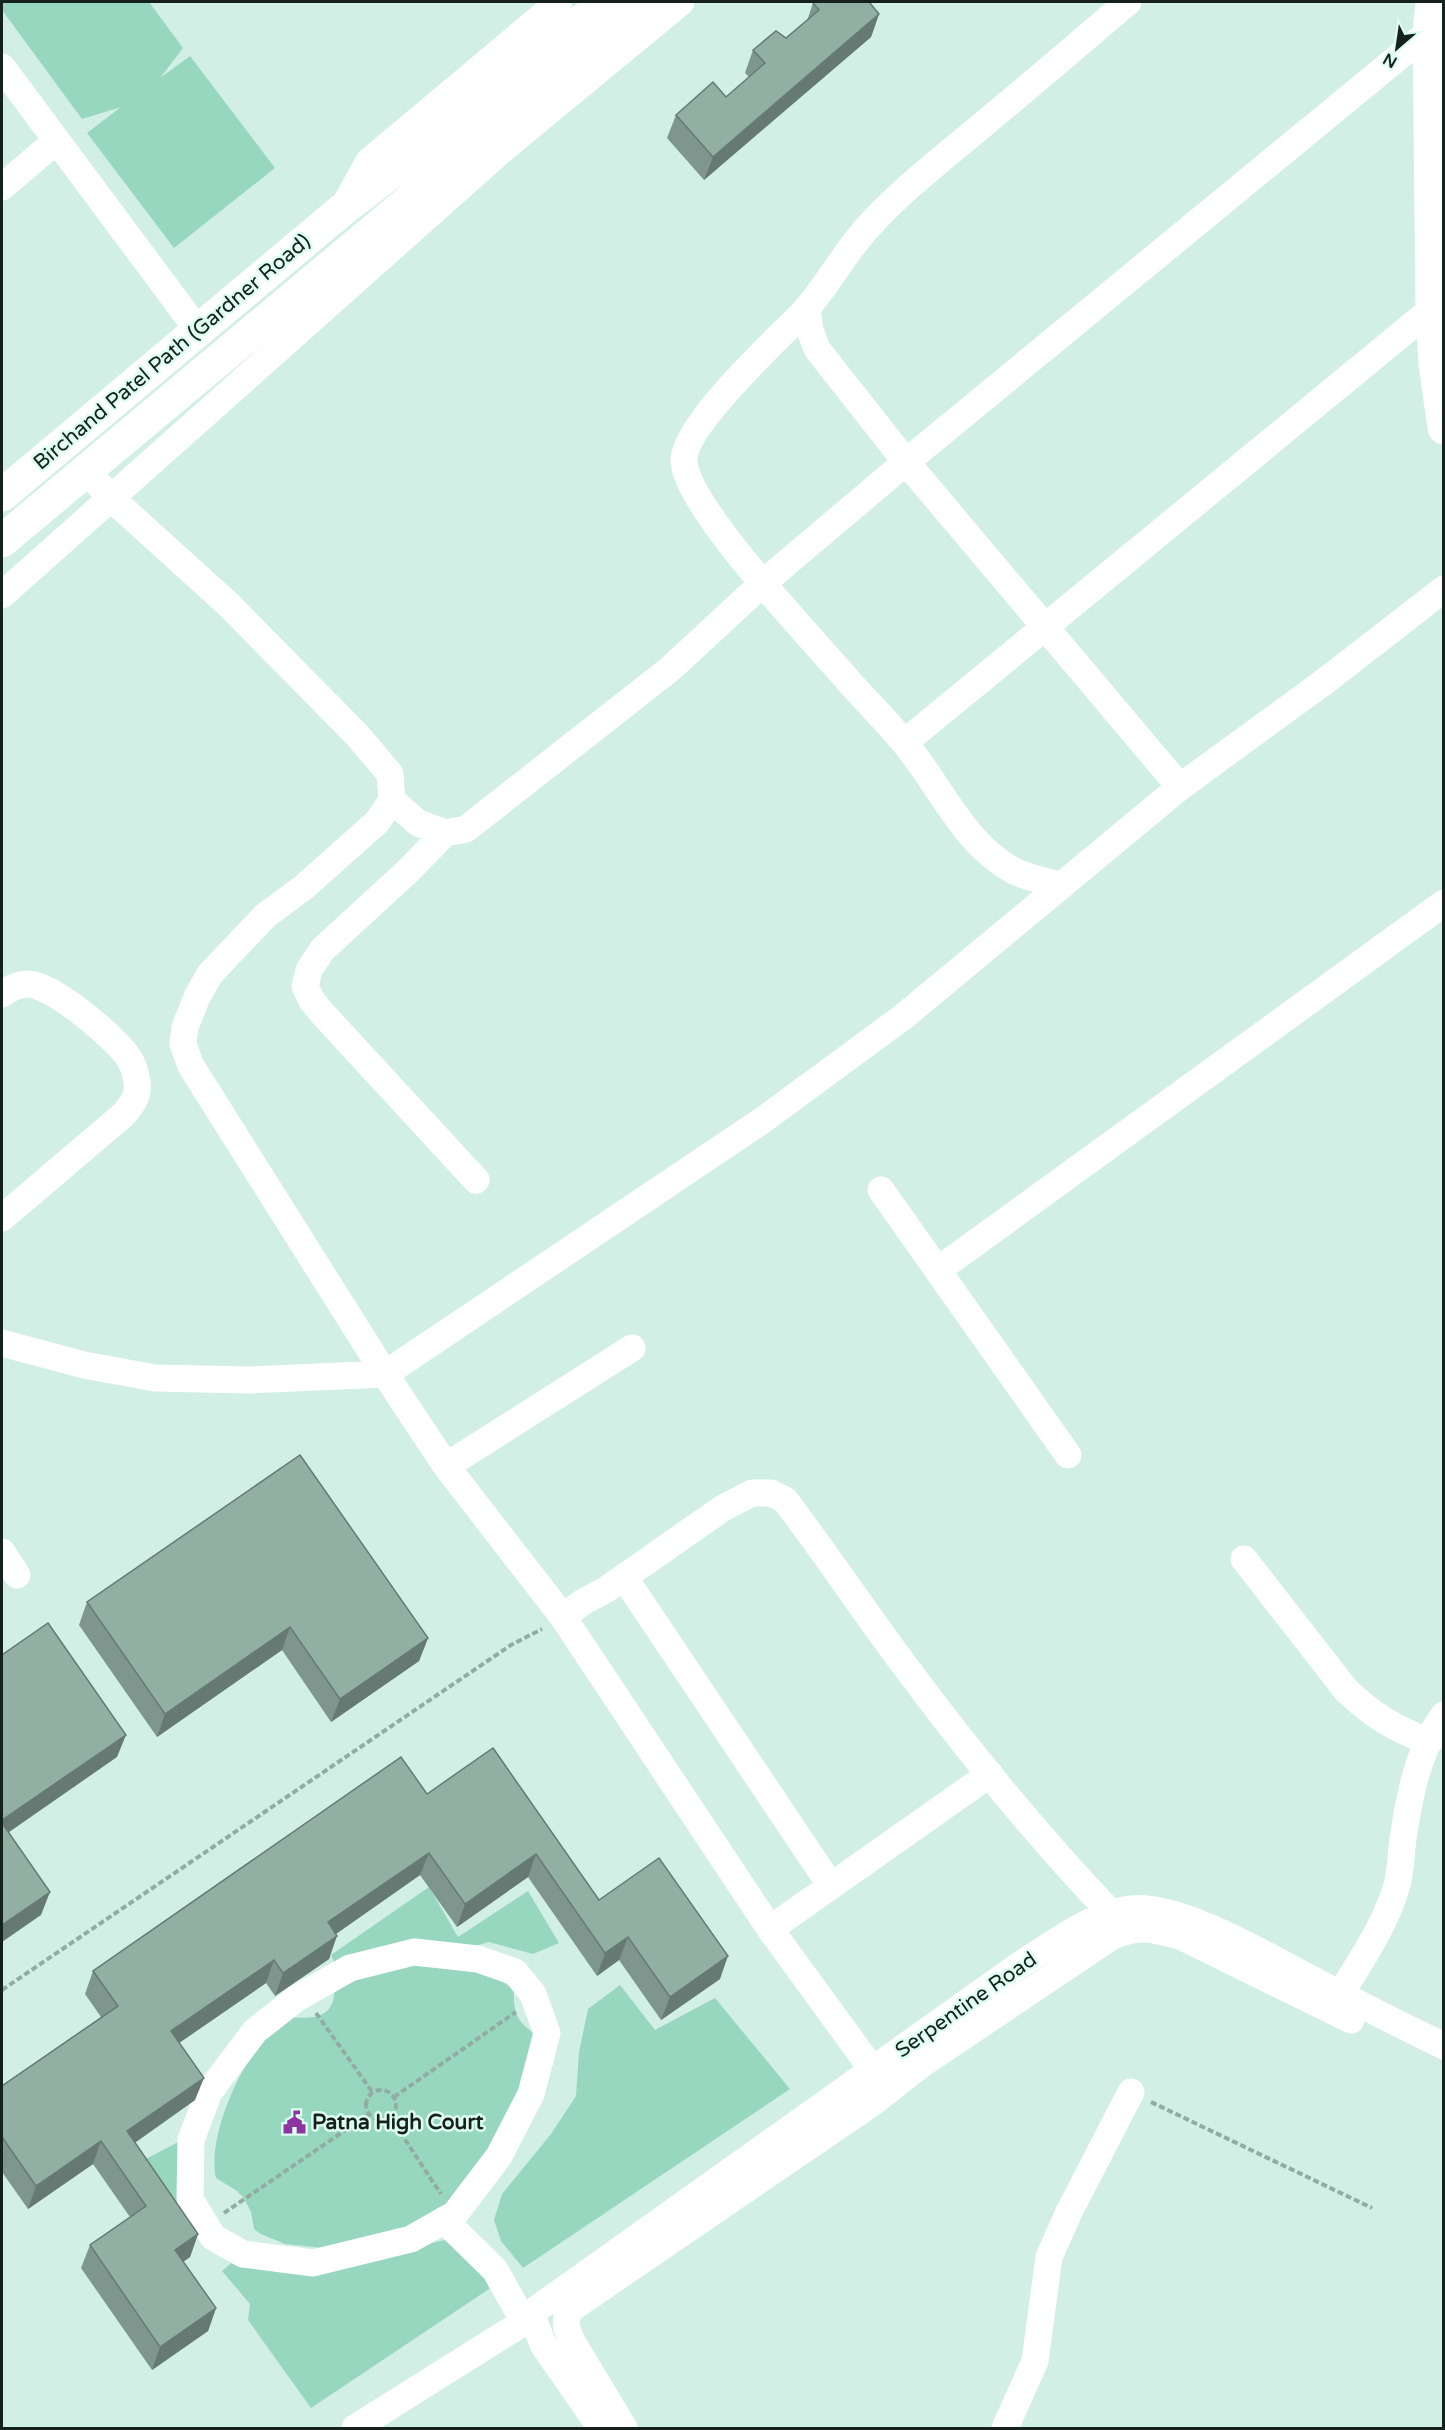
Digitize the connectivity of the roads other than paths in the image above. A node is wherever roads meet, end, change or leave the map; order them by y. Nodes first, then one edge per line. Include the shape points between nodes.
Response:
1 (559, 2) edge
2 (605, 2) edge
3 (647, 2) edge
4 (681, 2) edge
5 (1128, 2) edge
6 (1431, 17) edge
7 (2, 67) edge
8 (1437, 73) edge
9 (473, 128) junction
10 (56, 141) junction
11 (2, 187) edge
12 (342, 210) junction
13 (807, 309) junction
14 (1432, 309) junction
15 (197, 329) junction
16 (1443, 428) edge
17 (906, 462) junction
18 (86, 470) junction
19 (2, 495) edge
20 (111, 499) junction
21 (2, 541) edge
22 (763, 583) junction
23 (1443, 589) edge
24 (2, 595) edge
25 (1044, 627) junction
26 (905, 742) junction
27 (1180, 787) junction
28 (392, 800) junction
29 (445, 832) junction
30 (1061, 886) junction
31 (1443, 903) edge
32 (2, 994) edge
33 (476, 1180) dead end
34 (881, 1190) dead end
35 (2, 1218) edge
36 (938, 1270) junction
37 (2, 1343) edge
38 (632, 1348) dead end
39 (385, 1374) junction
40 (1068, 1455) dead end
41 (446, 1466) junction
42 (2, 1552) edge
43 (1244, 1559) dead end
44 (17, 1575) dead end
45 (624, 1577) junction
46 (563, 1617) junction
47 (1443, 1715) edge
48 (1429, 1742) junction
49 (990, 1774) junction
50 (831, 1886) junction
51 (1112, 1914) junction
52 (1141, 1918) junction
53 (770, 1929) junction
54 (1335, 2002) junction
55 (1443, 2046) edge
56 (1443, 2066) edge
57 (880, 2081) junction
58 (1131, 2092) road end
59 (449, 2217) junction
60 (528, 2319) junction
61 (355, 2428) edge
62 (601, 2428) edge
63 (624, 2428) edge
64 (1005, 2428) edge

1 - 12 street via 369,161
2 - 9 main road
3 - 9 main road
4 - 20 street via 503,149
5 - 13 street via 898,197 867,227
6 - 8 main road
6 - 17 street
7 - 10 street
8 - 14 main road
9 - 12 main road, Birchand Patel Path (Gardner Road)
9 - 18 main road, Birchand Patel Path (Gardner Road)
10 - 11 street
10 - 15 street
12 - 15 main road, Birchand Patel Path (Gardner Road)
13 - 17 street via 817,349
13 - 22 street via 721,399 687,442 684,462 695,492
14 - 16 main road
14 - 25 street
15 - 19 main road, Birchand Patel Path (Gardner Road)
17 - 22 street
17 - 25 street
18 - 20 street
18 - 21 main road, Birchand Patel Path (Gardner Road)
20 - 24 street
20 - 28 street via 228,604 358,736 390,774
22 - 26 street
22 - 29 street via 670,669 519,789 466,829
23 - 27 street
25 - 26 street
25 - 27 street
26 - 30 street via 952,810 983,846 1015,871
27 - 30 street
28 - 29 street via 418,823
28 - 39 street via 361,839 265,916 210,974 185,1027 183,1044 191,1066
29 - 33 street via 322,950 309,970 305,986 323,1014
30 - 39 street via 855,1054
31 - 36 street
32 - 35 street via 27,984 43,987 62,998 130,1060 137,1083 135,1101 123,1115
34 - 36 street
36 - 40 street
37 - 39 street via 84,1365 155,1378 249,1380
38 - 41 street
39 - 41 street
41 - 46 street
42 - 44 street
43 - 48 street via 1346,1690 1384,1722
45 - 46 street
45 - 49 street via 723,1508 752,1494 771,1493 785,1500 903,1664
45 - 50 street
46 - 53 street
47 - 48 street
48 - 54 street via 1417,1770 1398,1882 1385,1920
49 - 50 street
49 - 51 street
50 - 53 street
51 - 52 street, Serpentine Road
51 - 57 street, Serpentine Road via 1084,1925 1022,1964
52 - 54 street, Serpentine Road via 1153,1909 1181,1916 1232,1939
52 - 57 street via 922,2064
53 - 57 street
54 - 55 street, Serpentine Road
54 - 56 street
57 - 60 street, Serpentine Road via 538,2308
57 - 63 street via 566,2315 571,2340
58 - 64 street via 1049,2257 1035,2361
59 - 59 street via 499,2156 531,2094 547,2033 533,1994 515,1972 478,1959 414,1952 350,1968 303,1995 255,2031 209,2092 191,2140 190,2199 213,2237 243,2254 313,2263 411,2239
59 - 60 street via 495,2270
60 - 61 street, Serpentine Road
60 - 62 street

